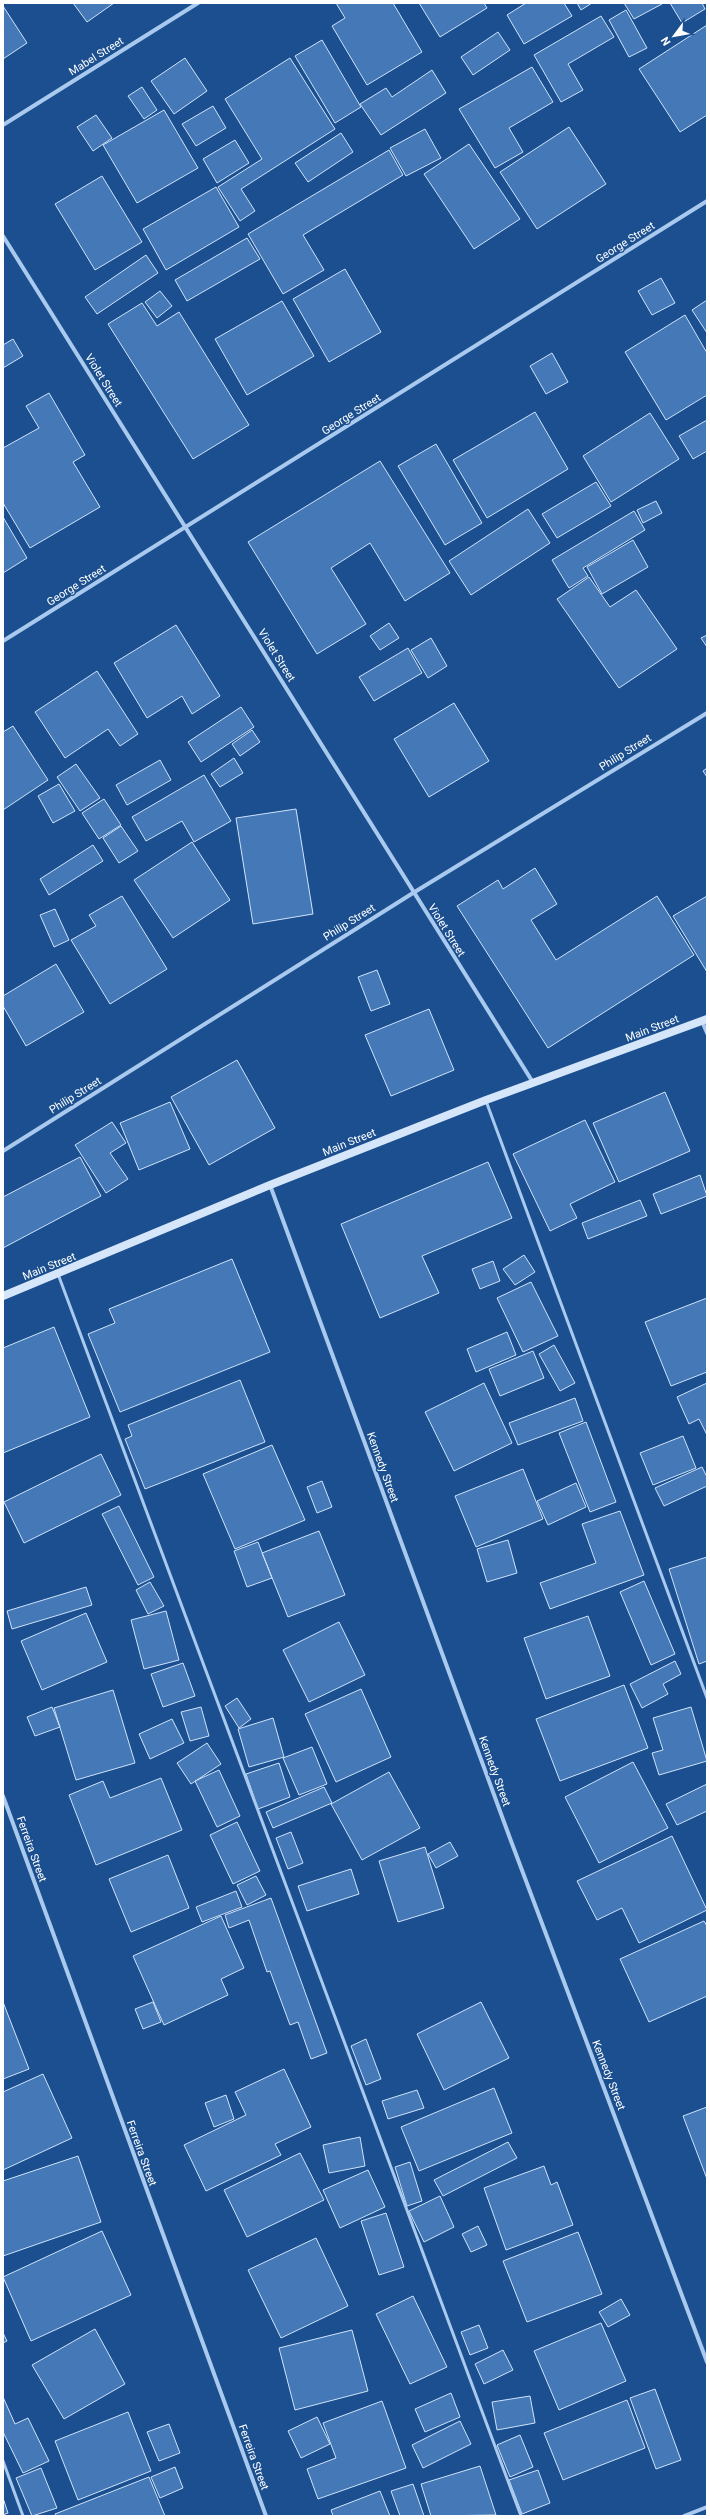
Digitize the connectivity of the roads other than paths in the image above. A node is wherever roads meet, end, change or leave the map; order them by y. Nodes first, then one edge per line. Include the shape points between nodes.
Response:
1 (198, 3) edge
2 (3, 125) edge
3 (707, 202) edge
4 (3, 236) edge
5 (186, 527) junction
6 (3, 641) edge
7 (707, 713) edge
8 (413, 893) junction
9 (705, 1020) edge
10 (707, 1034) edge
11 (534, 1084) junction
12 (486, 1100) junction
13 (3, 1151) edge
14 (270, 1185) junction
15 (58, 1274) junction
16 (3, 1296) edge
17 (707, 1698) edge
18 (3, 1796) edge
19 (707, 2362) edge
20 (3, 2461) edge
21 (707, 2507) edge
22 (23, 2516) edge
23 (266, 2516) edge
24 (521, 2516) edge
25 (684, 2516) edge

1 - 2 street, Mabel Street
3 - 5 street, George Street
4 - 5 street, Violet Street
5 - 6 street, George Street
5 - 8 street, Violet Street
7 - 8 street, Philip Street
8 - 11 street, Violet Street
8 - 13 street, Philip Street
9 - 10 street
9 - 11 main road, Main Street
11 - 12 main road, Main Street
12 - 14 main road, Main Street
12 - 17 lane
14 - 15 main road, Main Street
14 - 19 street, Kennedy Street
15 - 16 main road, Main Street
15 - 24 lane
18 - 23 street, Ferreira Street
20 - 22 lane
21 - 25 street

